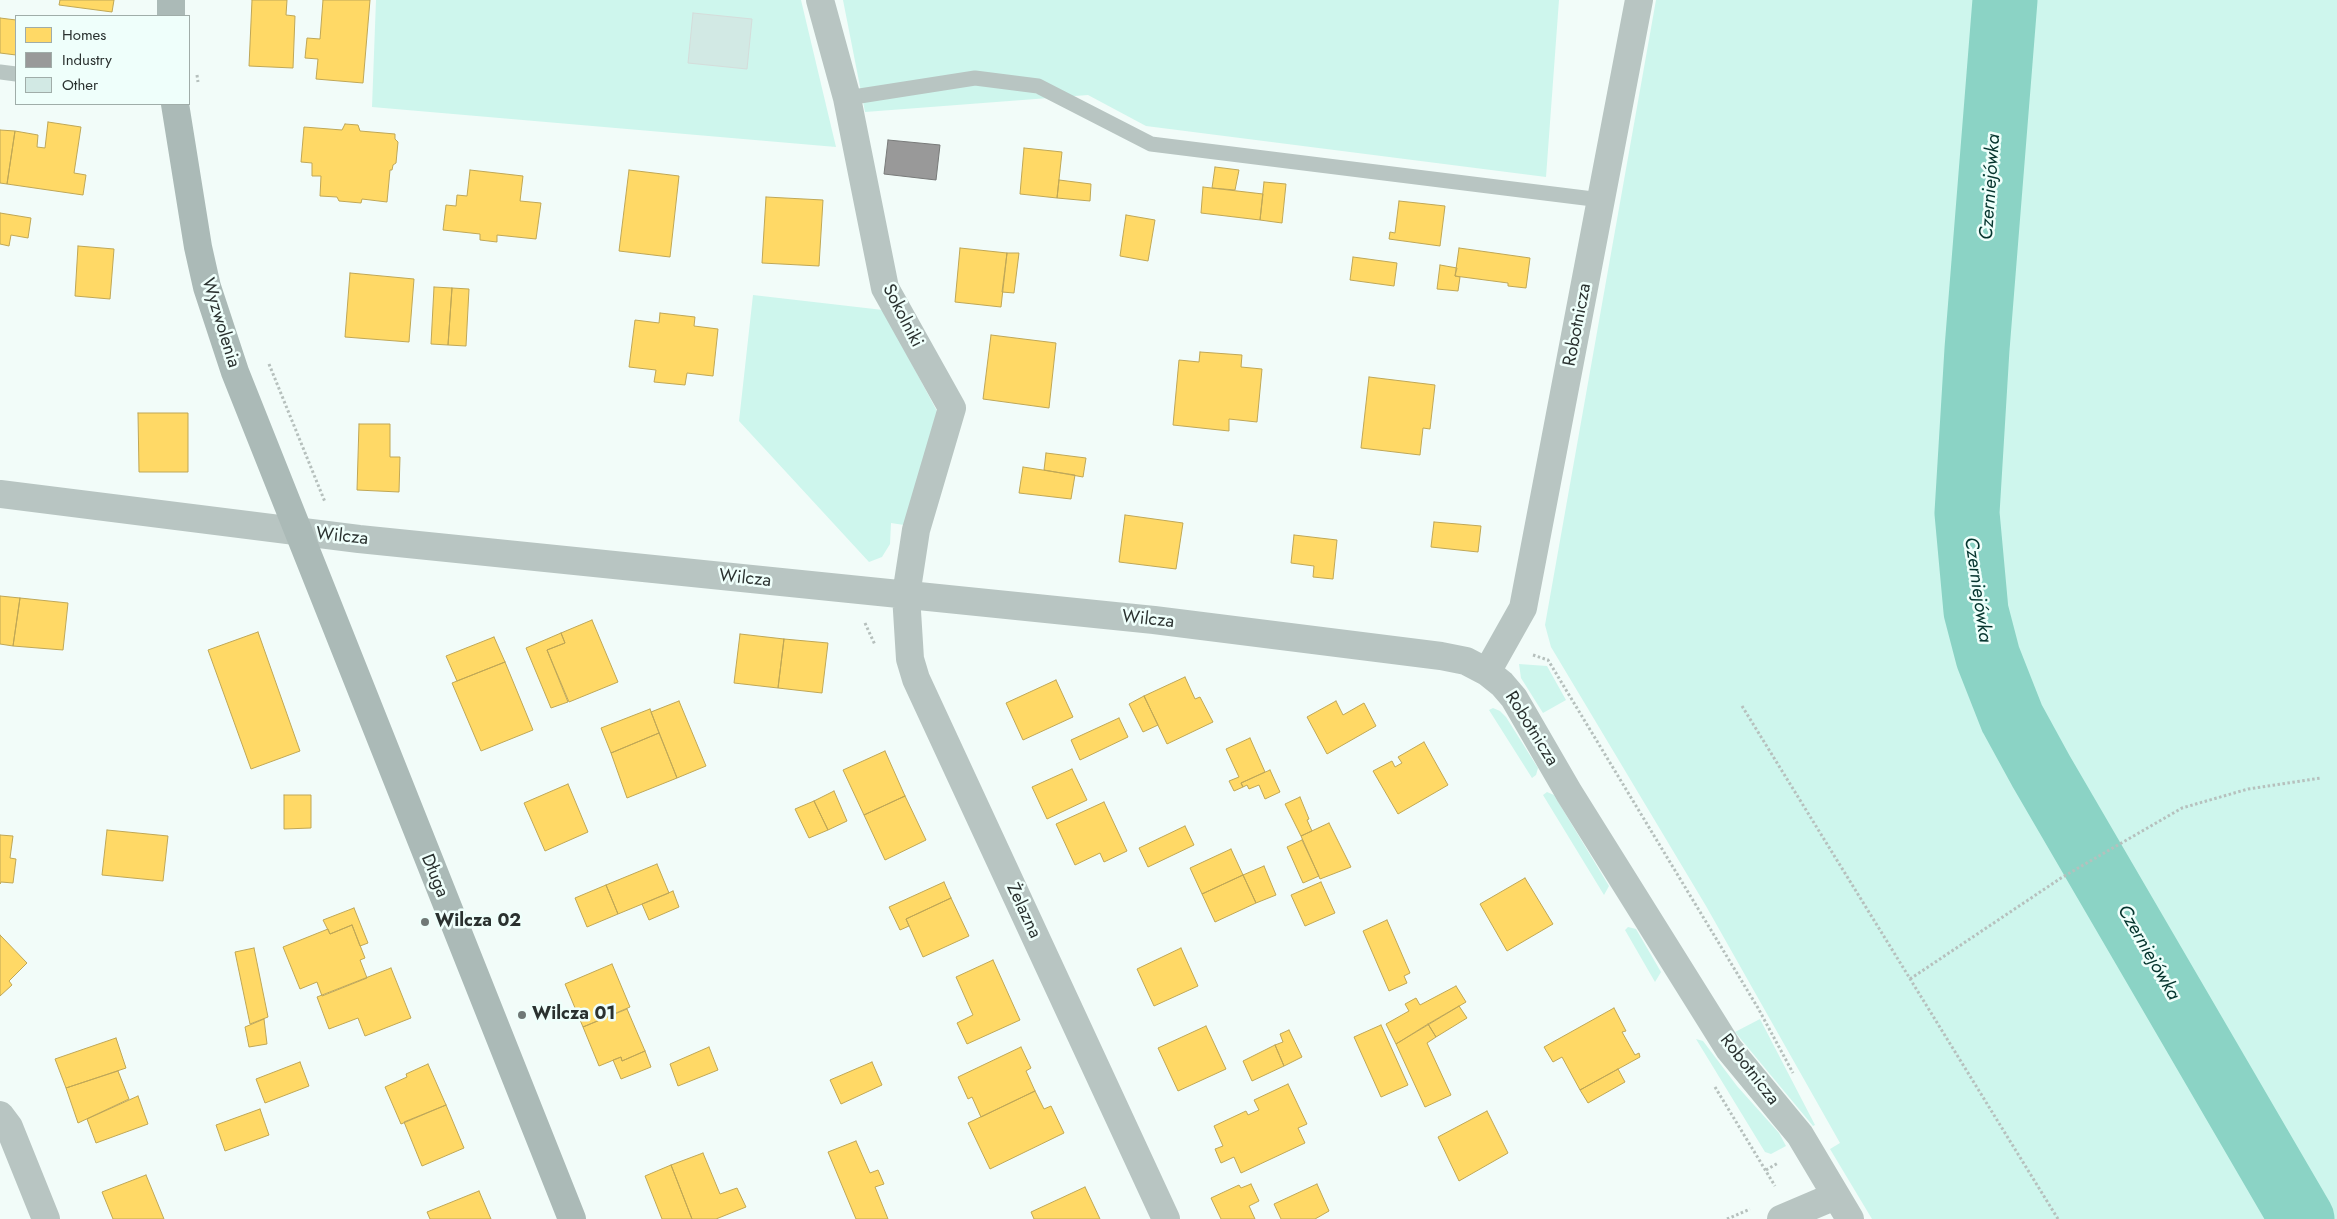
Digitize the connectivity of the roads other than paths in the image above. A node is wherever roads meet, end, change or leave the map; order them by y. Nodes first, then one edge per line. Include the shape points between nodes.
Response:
1 (171, 0) edge
2 (820, 0) edge
3 (1639, 0) edge
4 (171, 15) edge
5 (0, 72) edge
6 (15, 74) edge
7 (847, 98) junction
8 (174, 105) edge
9 (1600, 200) junction
10 (0, 494) edge
11 (298, 532) junction
12 (906, 595) junction
13 (1487, 672) junction
14 (0, 1115) edge
15 (1835, 1196) junction
16 (1781, 1207) edge
17 (46, 1219) edge
18 (572, 1219) edge
19 (1166, 1219) edge
20 (1850, 1219) edge

1 - 4 street
2 - 7 street, Sokolniki
3 - 9 street, Robotnicza
5 - 6 lane
7 - 9 lane via 975,78 1038,86 1151,144
7 - 12 street, Sokolniki via 885,288 952,408 916,530
8 - 11 street, Wyzwolenia via 207,287 238,381
9 - 13 street, Robotnicza via 1523,608
10 - 11 street, Wilcza
11 - 12 street, Wilcza
11 - 18 street, Długa
12 - 13 street, Wilcza via 1154,620 1441,656 1466,661
12 - 19 street, Żelazna via 910,658 916,679
13 - 15 street, Robotnicza via 1514,698 1574,801 1729,1049 1800,1135
14 - 17 street via 9,1127
15 - 16 street
15 - 20 street, Robotnicza

